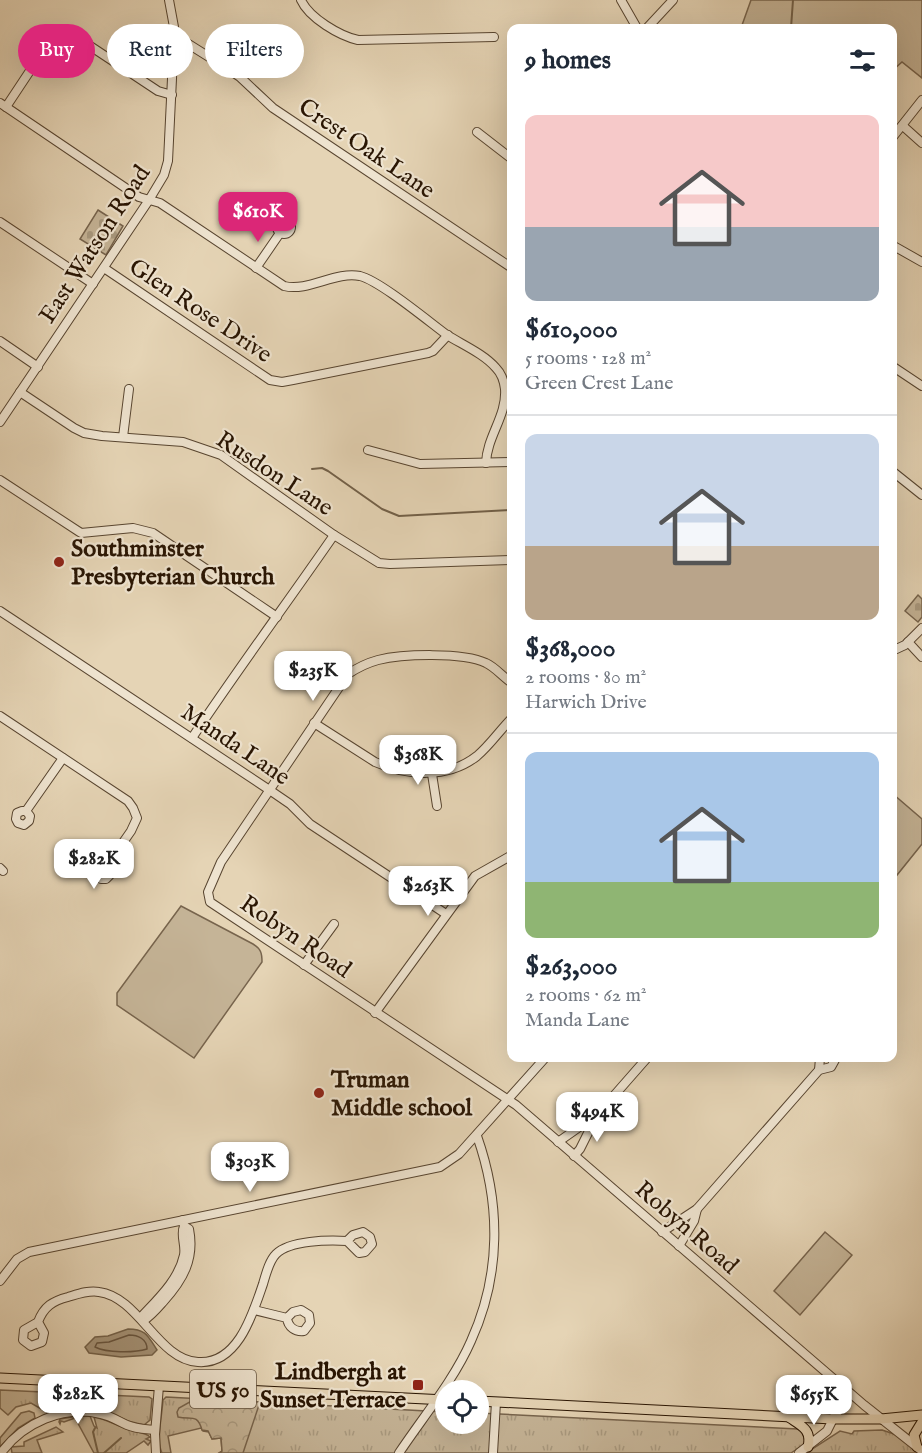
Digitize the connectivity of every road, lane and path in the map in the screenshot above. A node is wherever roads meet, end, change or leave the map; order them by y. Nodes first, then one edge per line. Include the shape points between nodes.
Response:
1 (169, 0) edge
2 (302, 0) edge
3 (621, 0) edge
4 (673, 0) edge
5 (172, 24) edge
6 (635, 24) edge
7 (650, 24) edge
8 (494, 37) dead end
9 (193, 46) edge
10 (173, 78) edge
11 (172, 95) junction
12 (922, 100) edge
13 (3, 105) edge
14 (903, 126) junction
15 (477, 132) dead end
16 (897, 133) edge
17 (922, 143) edge
18 (507, 155) edge
19 (149, 200) junction
20 (0, 222) edge
21 (280, 233) dead end
22 (897, 248) edge
23 (922, 262) edge
24 (507, 265) edge
25 (104, 268) junction
26 (256, 268) junction
27 (93, 284) junction
28 (448, 335) junction
29 (0, 341) edge
30 (38, 367) junction
31 (897, 369) edge
32 (922, 386) edge
33 (129, 389) dead end
34 (20, 392) junction
35 (0, 422) edge
36 (123, 437) junction
37 (368, 450) dead end
38 (507, 462) edge
39 (486, 463) junction
40 (897, 475) edge
41 (0, 480) edge
42 (922, 495) edge
43 (334, 535) junction
44 (507, 560) edge
45 (0, 611) edge
46 (277, 617) junction
47 (922, 628) edge
48 (908, 642) junction
49 (897, 648) edge
50 (922, 657) edge
51 (507, 679) edge
52 (0, 716) edge
53 (314, 723) junction
54 (507, 723) edge
55 (192, 738) junction
56 (63, 758) junction
57 (432, 774) junction
58 (271, 791) junction
59 (437, 806) dead end
60 (26, 811) dead end
61 (507, 858) edge
62 (108, 864) dead end
63 (446, 914) junction
64 (334, 924) dead end
65 (304, 965) junction
66 (375, 1013) junction
67 (541, 1062) edge
68 (644, 1062) edge
69 (820, 1062) edge
70 (834, 1062) edge
71 (819, 1070) junction
72 (508, 1100) junction
73 (597, 1115) junction
74 (477, 1136) junction
75 (558, 1142) junction
76 (574, 1156) junction
77 (697, 1209) junction
78 (183, 1223) junction
79 (662, 1232) junction
80 (347, 1241) dead end
81 (679, 1246) junction
82 (0, 1281) edge
83 (254, 1310) junction
84 (287, 1318) dead end
85 (143, 1320) junction
86 (38, 1322) dead end
87 (0, 1378) edge
88 (450, 1380) edge
89 (159, 1386) junction
90 (844, 1388) junction
91 (435, 1399) edge
92 (489, 1402) edge
93 (496, 1402) junction
94 (435, 1406) edge
95 (922, 1415) edge
96 (788, 1417) junction
97 (833, 1419) junction
98 (881, 1419) junction
99 (922, 1422) edge
100 (155, 1430) junction
101 (808, 1447) junction
102 (920, 1449) edge
103 (1, 1453) edge
104 (156, 1453) edge
105 (399, 1453) edge
106 (493, 1453) edge
107 (799, 1453) edge

1 - 5 street, East Watson Road
2 - 8 street via 330,28 358,40
3 - 6 street
4 - 7 street
9 - 24 street, Crest Oak Lane via 240,77 273,108
10 - 11 street, East Watson Road
11 - 13 street via 158,91 64,32 54,35
11 - 19 street, East Watson Road via 167,167
12 - 14 street
13 - 19 street
14 - 16 street
14 - 17 street
15 - 18 street
19 - 25 street, East Watson Road
19 - 26 street via 160,203
20 - 27 street
21 - 26 street
22 - 23 street
25 - 27 street, East Watson Road
25 - 28 street, Glen Rose Drive via 265,378 276,381 428,353
26 - 28 street via 290,287 361,276
27 - 30 street, East Watson Road
28 - 39 street via 486,359 502,377 505,401 487,448
29 - 30 street
30 - 34 street, East Watson Road
31 - 32 street
33 - 36 street
34 - 35 street, East Watson Road
34 - 36 street, Rusdon Lane via 84,433
36 - 43 street, Rusdon Lane via 183,442 220,454
37 - 39 street via 420,464
38 - 39 street
40 - 42 street
41 - 46 street via 81,533 133,528 153,532
43 - 44 street, Rusdon Lane via 379,563
43 - 46 street
45 - 55 street, Manda Lane
46 - 55 street
47 - 48 street
48 - 49 street
48 - 50 street
51 - 53 street via 471,657 378,660 348,674
52 - 56 street
53 - 57 street via 386,767
53 - 58 street
54 - 57 street via 477,755
55 - 58 street, Manda Lane
56 - 60 street
56 - 62 street via 133,808 137,818
57 - 59 street
58 - 63 street, Manda Lane via 310,824
58 - 65 street, Robyn Road via 221,862 208,892 210,902
61 - 63 street via 475,876
63 - 66 street
64 - 65 street
65 - 66 street, Robyn Road
66 - 72 street, Robyn Road
67 - 72 street
68 - 73 street
69 - 71 street
70 - 71 street
71 - 77 street
72 - 74 street
72 - 75 street, Robyn Road
73 - 75 street
73 - 76 street
74 - 78 street via 440,1167
74 - 88 street via 492,1193 494,1266 471,1342
75 - 76 street, Robyn Road
76 - 79 street, Robyn Road
77 - 79 street
77 - 81 street
78 - 82 street via 29,1252 17,1258
78 - 85 street via 191,1240 186,1272 175,1290 149,1319
79 - 81 street, Robyn Road
80 - 83 street via 303,1244 276,1254
81 - 90 street, Robyn Road
83 - 84 street
83 - 85 street via 227,1354 213,1361 198,1362 176,1355
85 - 86 street via 115,1297 92,1291 54,1300
87 - 89 main road, US 50
89 - 91 main road, US 50
89 - 100 street
90 - 97 main road via 844,1401
90 - 98 street, Robyn Road
92 - 93 main road
93 - 96 main road
93 - 106 street
94 - 105 street
95 - 98 main road
96 - 97 main road
96 - 101 main road via 807,1430
97 - 98 main road
97 - 101 street via 827,1431
98 - 102 street, Robyn Road
99 - 102 main road via 914,1435
100 - 103 street via 128,1425 99,1413 74,1412 23,1430
100 - 104 street
101 - 107 street

